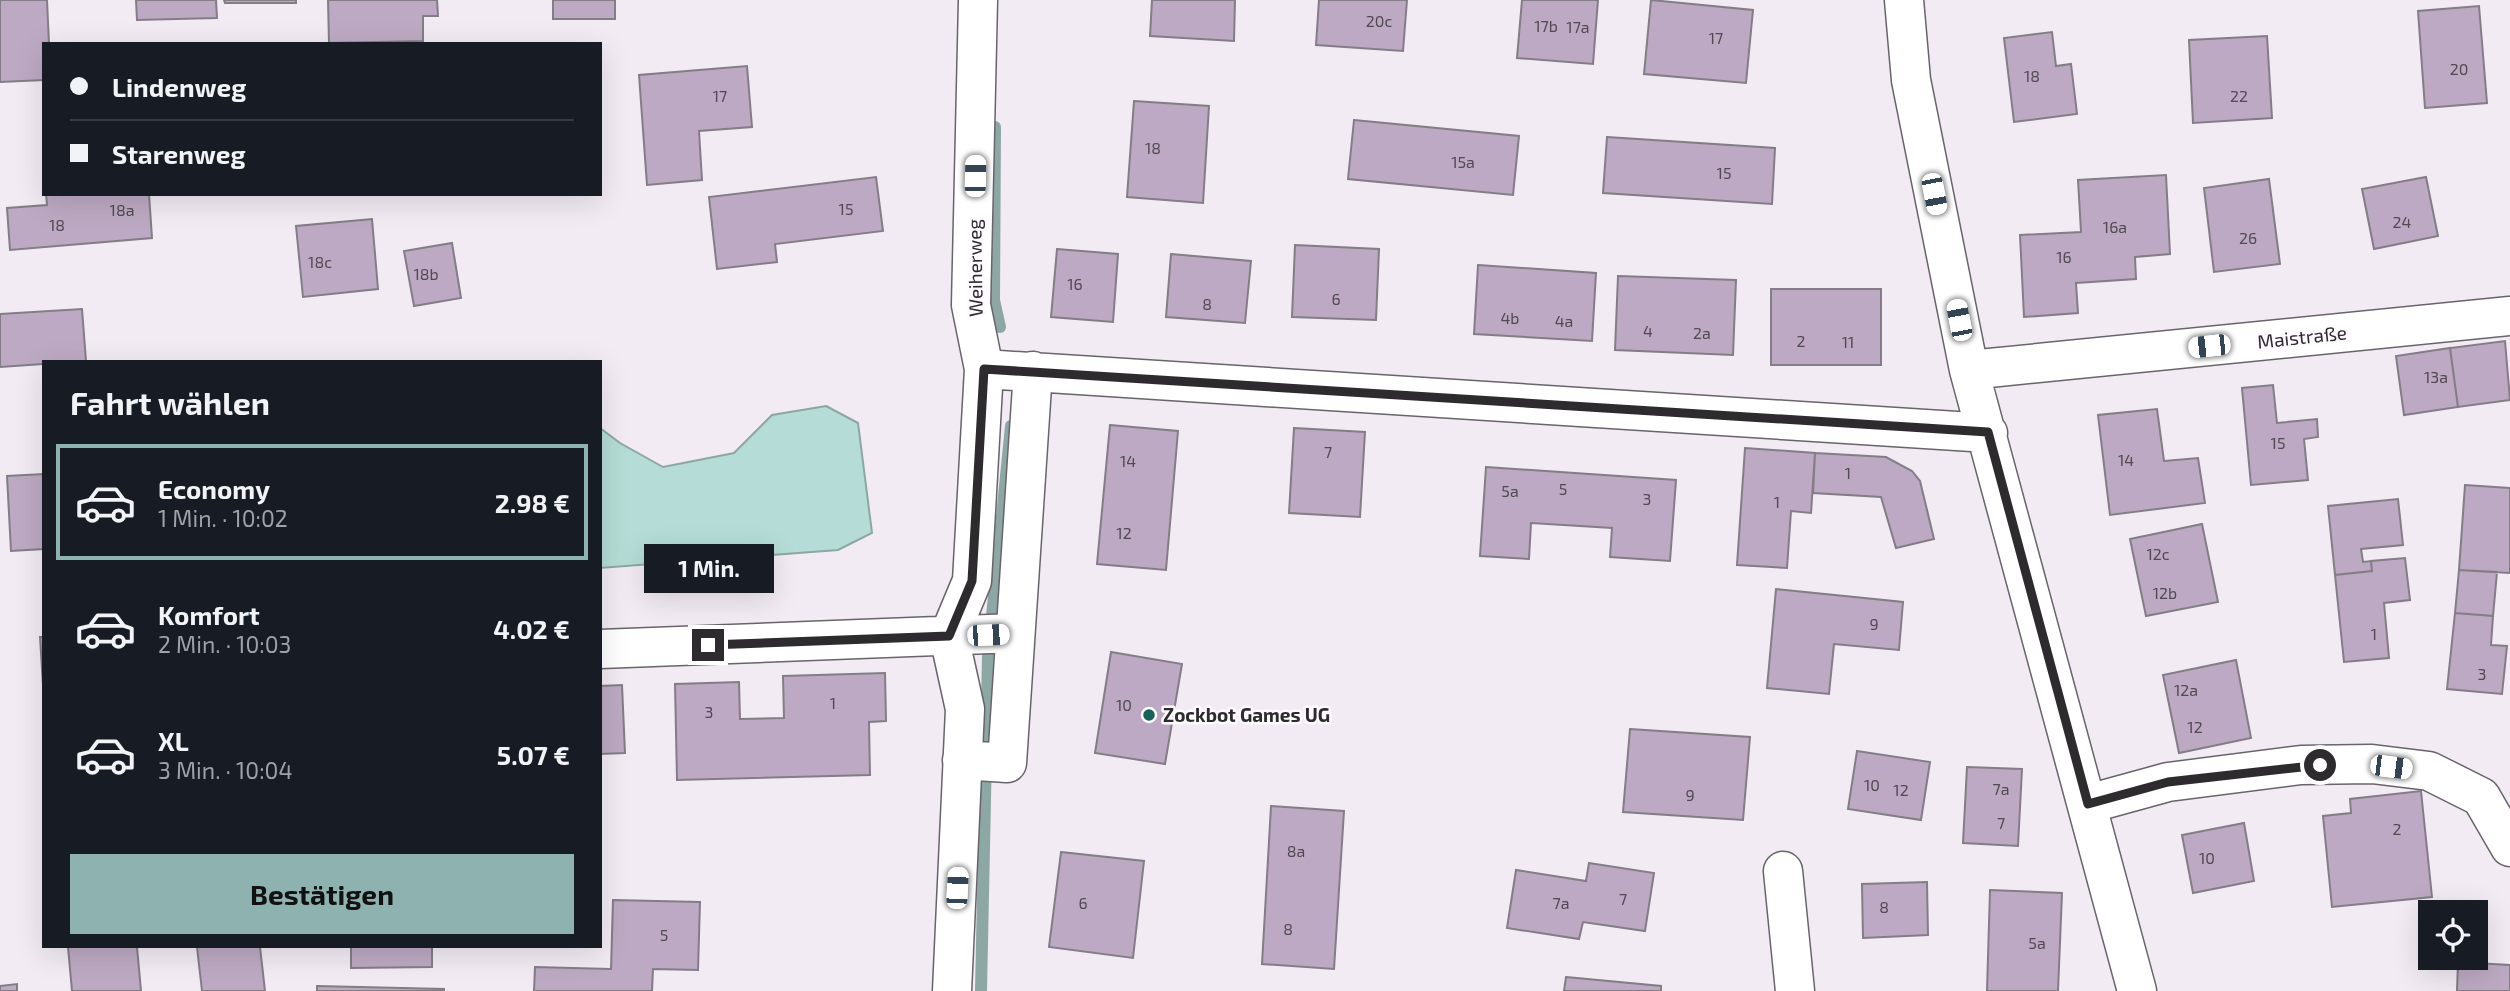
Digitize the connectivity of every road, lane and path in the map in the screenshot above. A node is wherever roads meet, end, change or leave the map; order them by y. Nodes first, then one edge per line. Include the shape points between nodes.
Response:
1 (978, 0) edge
2 (1904, 0) edge
3 (2510, 316) edge
4 (984, 369) junction
5 (1969, 370) junction
6 (1033, 371) junction
7 (1988, 432) junction
8 (1011, 634) junction
9 (959, 636) junction
10 (602, 649) edge
11 (977, 761) junction
12 (2088, 804) junction
13 (2510, 846) edge
14 (1783, 871) dead end
15 (952, 991) edge
16 (1795, 991) edge
17 (2137, 991) edge

1 - 4 street, Weiherweg via 971,305
2 - 5 street via 1911,80
3 - 5 street, Maistraße
4 - 6 street
4 - 9 street, Weiherweg via 972,581
5 - 7 street
6 - 7 street
6 - 8 street
7 - 12 street
8 - 9 street
8 - 11 street via 1007,763
9 - 10 street
9 - 11 street via 965,709
11 - 15 street
12 - 13 street via 2168,782 2301,765 2372,764 2430,771 2481,797
12 - 17 street
14 - 16 street

